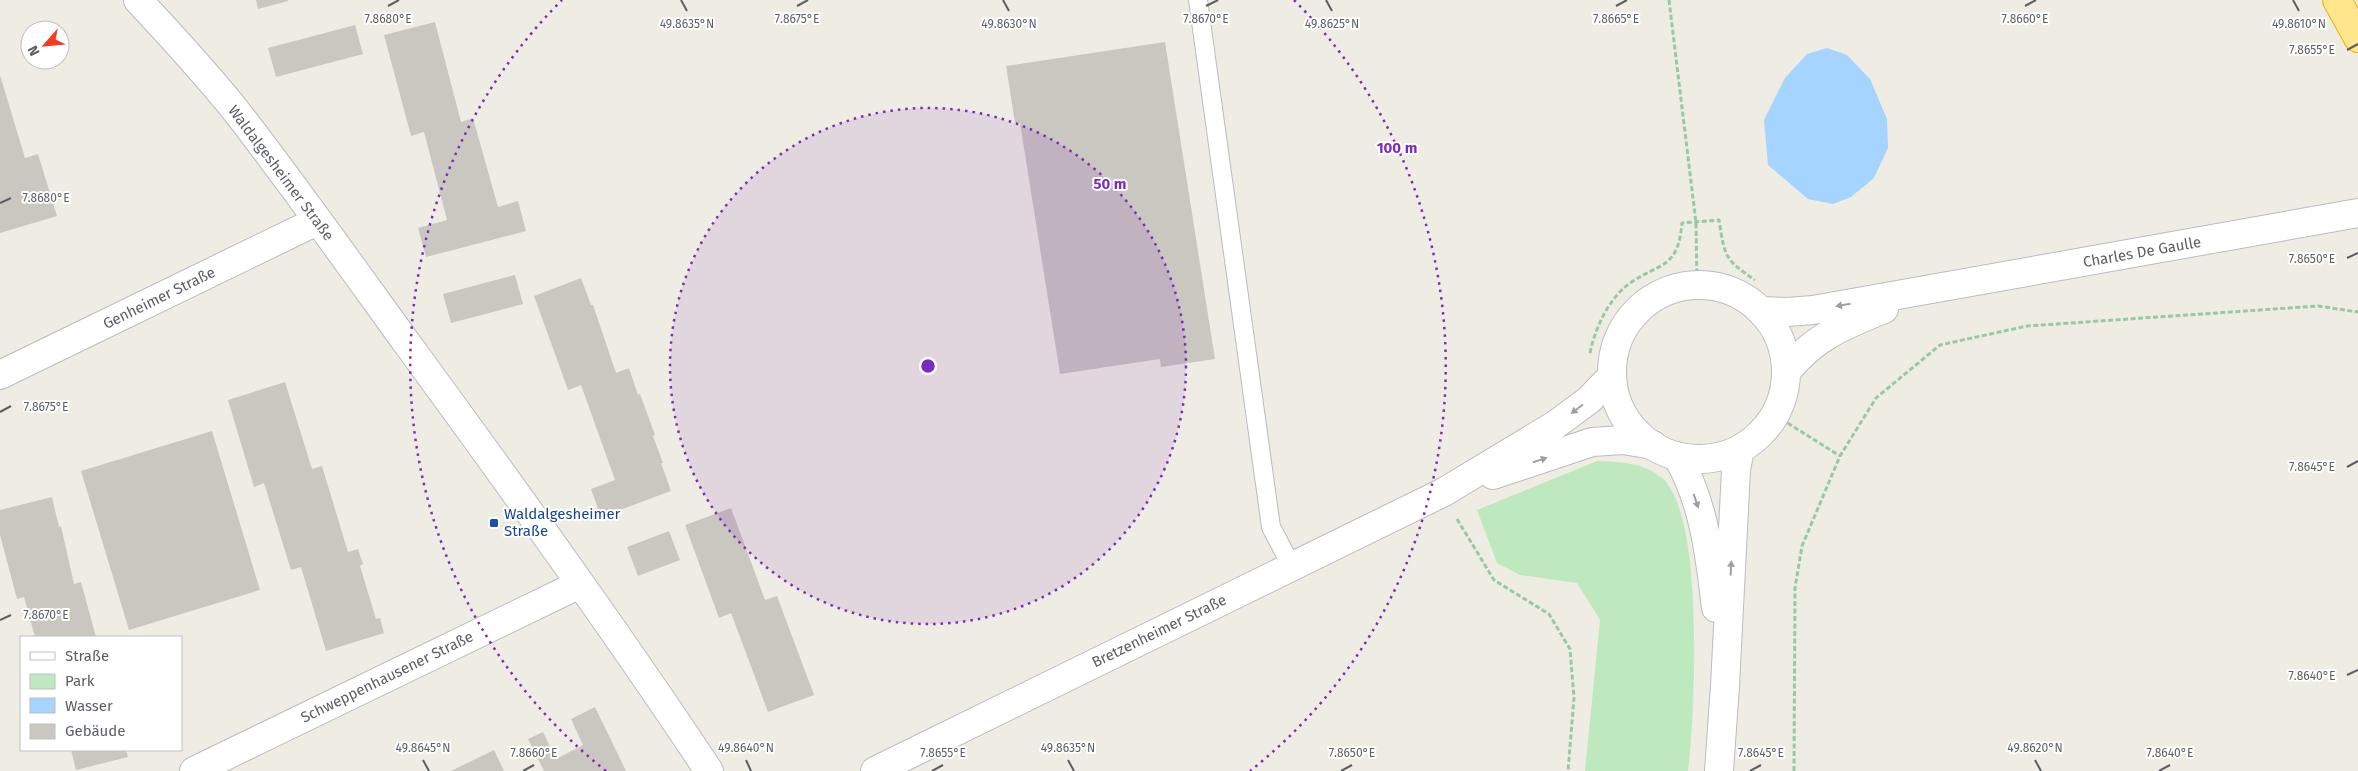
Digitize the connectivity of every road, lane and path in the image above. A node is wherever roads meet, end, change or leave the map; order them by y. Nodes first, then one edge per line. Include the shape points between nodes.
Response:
1 (138, 0) edge
2 (1198, 0) edge
3 (1669, 0) edge
4 (2338, 0) edge
5 (2358, 38) edge
6 (2356, 213) edge
7 (317, 221) junction
8 (1697, 285) junction
9 (1925, 292) junction
10 (1762, 311) junction
11 (2358, 312) edge
12 (1786, 372) junction
13 (0, 375) edge
14 (1612, 376) junction
15 (1775, 415) junction
16 (1740, 449) junction
17 (1665, 451) junction
18 (1840, 456) junction
19 (1444, 492) junction
20 (1292, 567) junction
21 (580, 584) junction
22 (1725, 686) junction
23 (194, 771) edge
24 (709, 771) edge
25 (875, 771) edge
26 (1568, 771) edge
27 (1719, 771) edge
28 (1794, 771) edge

1 - 7 street, Waldalgesheimer Straße via 239,115
2 - 20 lane via 1271,527
3 - 8 path via 1696,223
4 - 5 highway
6 - 9 street, Charles De Gaulle
7 - 13 street, Genheimer Straße
7 - 21 street, Waldalgesheimer Straße
8 - 10 street via 1732,291
8 - 14 street via 1659,294 1643,305 1619,337
9 -> 10 street, Charles De Gaulle via 1813,310
9 - 12 street, Charles De Gaulle via 1834,330 1802,352
10 - 12 street via 1780,339
11 - 18 path via 2318,306 2027,326 1940,345 1876,398
12 - 15 street via 1783,394
14 - 17 street via 1624,415 1636,432
14 -> 19 street, Bretzenheimer Straße via 1589,400 1555,425
15 - 16 street
15 - 18 path
16 - 17 street via 1709,458
22 -> 16 street via 1736,470
19 -> 17 street, Bretzenheimer Straße via 1592,442 1623,440
17 -> 22 street via 1686,471 1698,505 1709,549
18 - 28 path via 1802,546 1795,588
19 - 20 street, Bretzenheimer Straße
19 - 26 path via 1460,526 1494,580 1549,614 1570,649 1574,698
20 - 25 street, Bretzenheimer Straße
21 - 23 street, Schweppenhausener Straße
21 - 24 street, Waldalgesheimer Straße
22 - 27 street

